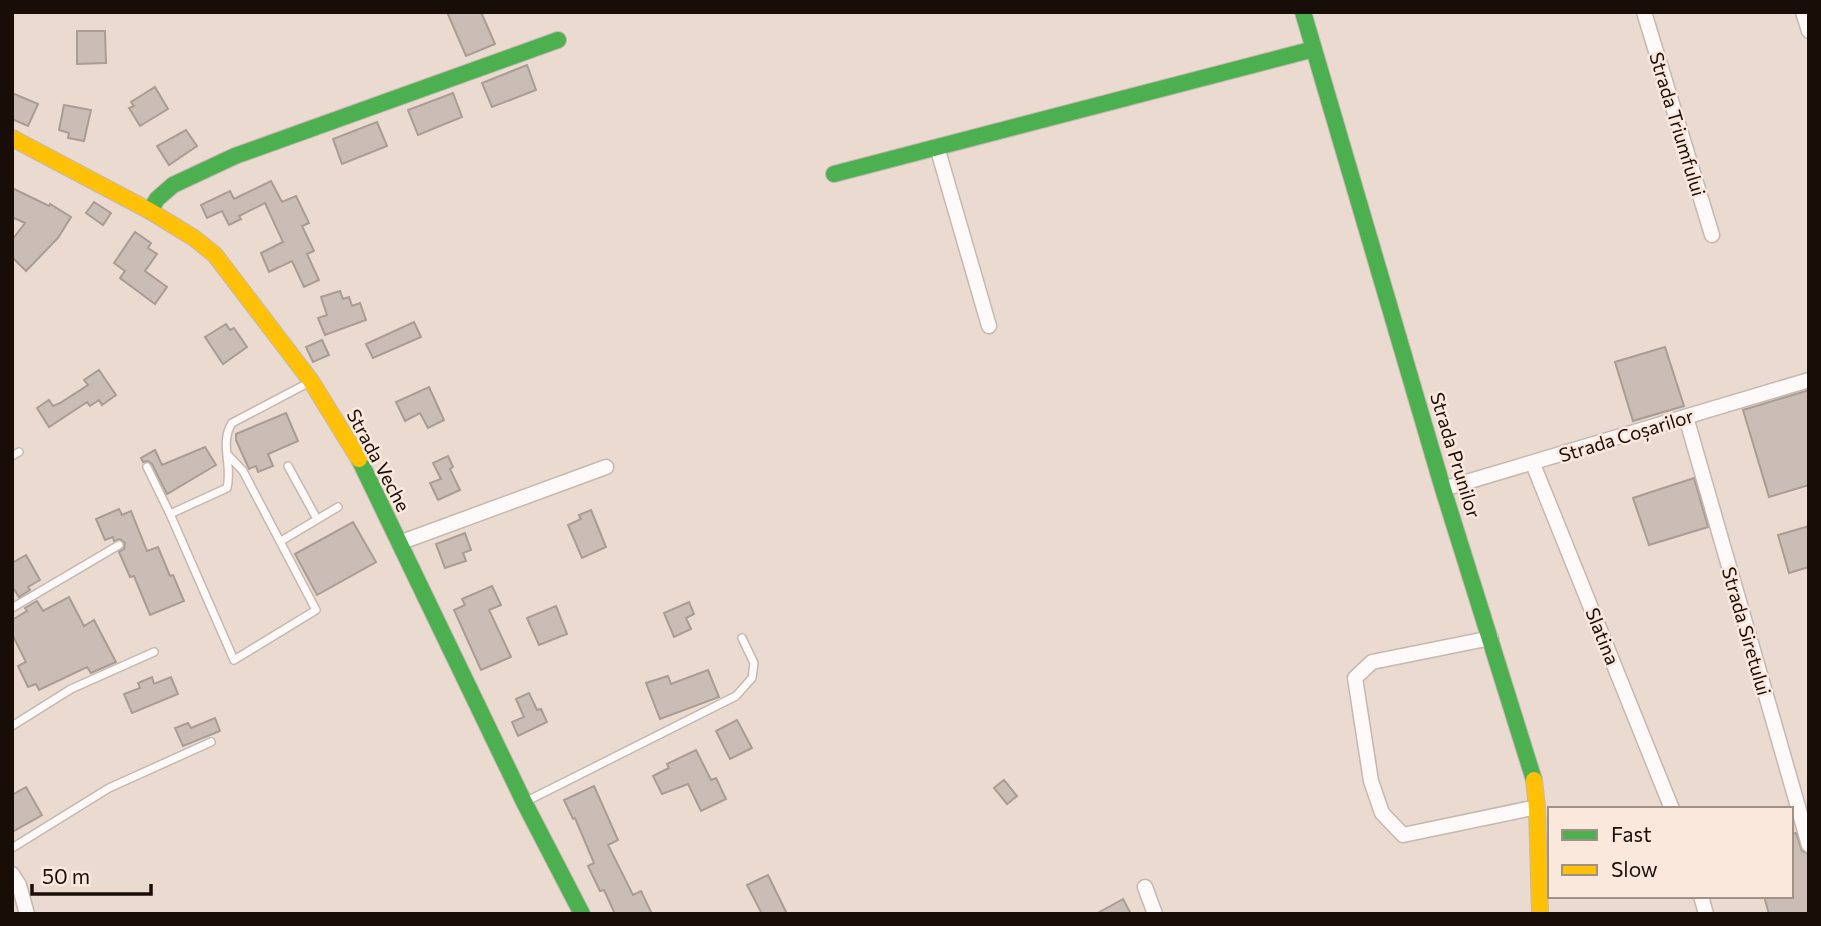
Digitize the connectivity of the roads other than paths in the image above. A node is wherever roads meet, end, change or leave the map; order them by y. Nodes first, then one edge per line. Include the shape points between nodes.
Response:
1 (1303, 12) edge
2 (1644, 12) edge
3 (1803, 12) edge
4 (1809, 31) edge
5 (558, 40) dead end
6 (1314, 49) junction
7 (12, 138) edge
8 (937, 147) junction
9 (834, 174) dead end
10 (150, 211) junction
11 (1712, 235) dead end
12 (989, 326) dead end
13 (1809, 380) edge
14 (311, 381) junction
15 (1686, 417) junction
16 (227, 454) junction
17 (1533, 464) junction
18 (288, 466) dead end
19 (146, 467) dead end
20 (606, 467) dead end
21 (1444, 489) junction
22 (338, 508) dead end
23 (170, 514) junction
24 (317, 519) junction
25 (281, 541) junction
26 (399, 542) junction
27 (119, 545) dead end
28 (12, 608) edge
29 (742, 638) dead end
30 (1491, 638) junction
31 (154, 652) dead end
32 (12, 726) edge
33 (211, 742) dead end
34 (524, 802) junction
35 (1537, 807) junction
36 (1671, 807) edge
37 (1809, 845) edge
38 (12, 848) edge
39 (12, 874) edge
40 (1145, 887) dead end
41 (27, 914) edge
42 (582, 914) edge
43 (1155, 914) edge
44 (1540, 914) edge

1 - 6 street, Strada Prunilor
2 - 11 street, Strada Triumfului
3 - 4 street
5 - 10 street via 235,156 173,185
6 - 8 street
6 - 21 street, Strada Prunilor
7 - 10 street, Strada Veche
8 - 9 street
8 - 12 street
10 - 14 street, Strada Veche via 215,255
13 - 15 street, Strada Coșarilor
14 - 16 lane via 232,423 226,432
14 - 26 street, Strada Veche via 360,461
15 - 17 street, Strada Coșarilor
15 - 37 street, Strada Siretului
16 - 23 lane via 227,488
16 - 25 lane via 243,471
17 - 21 street, Strada Coșarilor
17 - 36 street, Slatina
18 - 24 lane
19 - 23 lane
20 - 26 street
21 - 30 street, Strada Prunilor
22 - 24 lane
23 - 25 lane via 234,660 316,610
24 - 25 lane
26 - 34 street, Strada Veche
27 - 28 lane
29 - 34 lane via 754,663 752,678 736,695
30 - 35 street, Strada Prunilor via 1534,780
30 - 35 street via 1371,662 1355,677 1371,781 1382,813 1404,835
31 - 32 lane via 71,689
33 - 38 lane via 109,788
34 - 42 street, Strada Veche
35 - 44 street, Strada Prunilor
39 - 41 street
40 - 43 street

